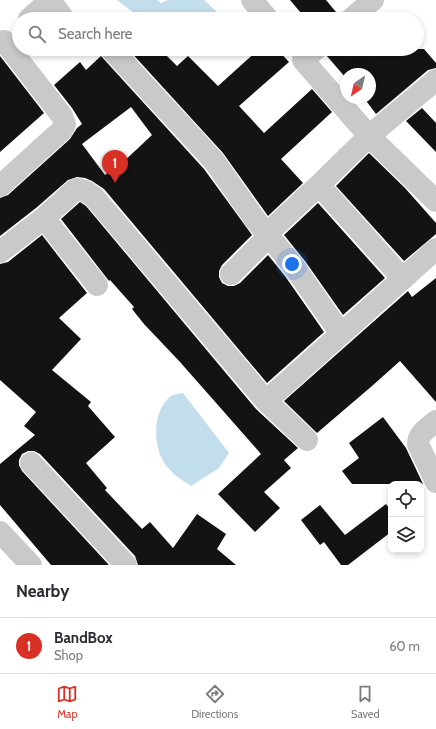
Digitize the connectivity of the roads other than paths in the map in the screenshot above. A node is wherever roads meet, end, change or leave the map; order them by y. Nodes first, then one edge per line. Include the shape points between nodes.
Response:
1 (50, 0) edge
2 (252, 0) edge
3 (373, 0) edge
4 (37, 12) edge
5 (59, 12) edge
6 (262, 12) edge
7 (359, 12) edge
8 (20, 56) edge
9 (117, 56) edge
10 (306, 56) edge
11 (436, 80) edge
12 (369, 136) junction
13 (319, 185) junction
14 (0, 186) edge
15 (436, 201) edge
16 (44, 218) junction
17 (269, 236) junction
18 (436, 248) edge
19 (0, 252) edge
20 (232, 274) dead end
21 (403, 279) junction
22 (97, 285) dead end
23 (341, 334) junction
24 (266, 401) junction
25 (436, 421) edge
26 (307, 440) dead end
27 (31, 463) dead end
28 (436, 482) edge
29 (0, 532) edge
30 (31, 565) edge
31 (126, 565) edge

1 - 4 street
1 - 5 street
2 - 6 street
3 - 7 street
8 - 14 street via 65,124 62,130
9 - 17 street via 214,161
10 - 12 street
11 - 12 street
12 - 13 street
12 - 15 street
13 - 17 street via 271,230
13 - 21 street
16 - 19 street
16 - 22 street
16 - 24 street via 76,189 86,191 94,197
17 - 20 street
17 - 23 street via 295,268
18 - 21 street
21 - 23 street
23 - 24 street
24 - 26 street
25 - 28 street via 418,438 418,444
27 - 31 street
29 - 30 street

